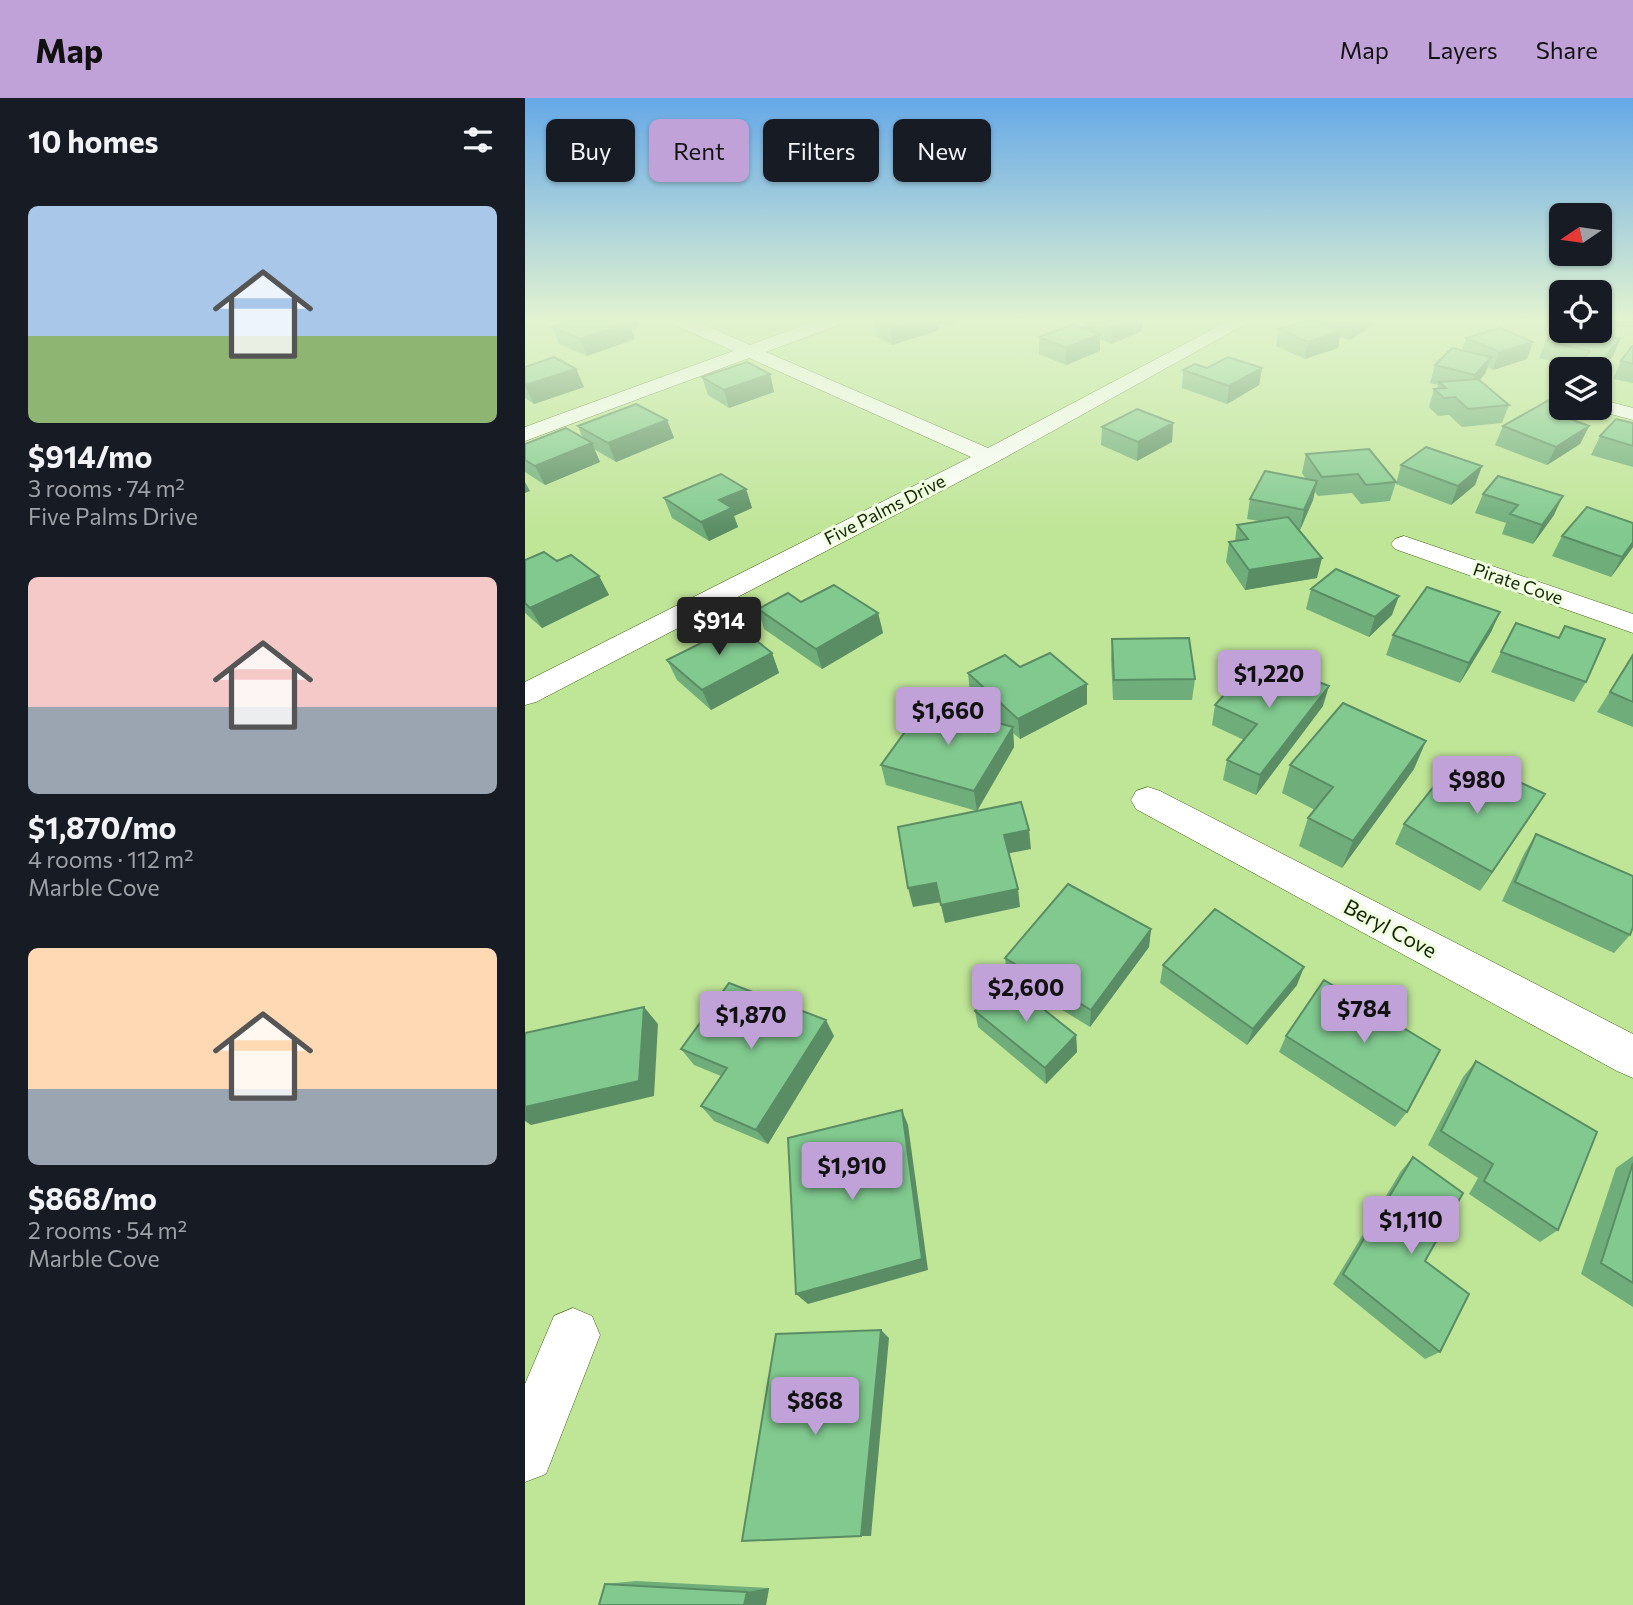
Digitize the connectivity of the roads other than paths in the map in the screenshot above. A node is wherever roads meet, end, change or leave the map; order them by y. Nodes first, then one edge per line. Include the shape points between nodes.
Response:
1 (641, 391) edge
2 (842, 391) edge
3 (1111, 391) edge
4 (1612, 408) edge
5 (1633, 414) edge
6 (525, 434) edge
7 (989, 457) junction
8 (1403, 544) dead end
9 (1633, 624) edge
10 (525, 695) edge
11 (1148, 800) dead end
12 (1633, 1057) edge
13 (573, 1335) dead end
14 (525, 1452) edge

1 - 6 street
2 - 7 street
3 - 7 street, Five Palms Drive
4 - 5 street
7 - 10 street, Five Palms Drive
8 - 9 street, Pirate Cove
11 - 12 street, Beryl Cove
13 - 14 street

